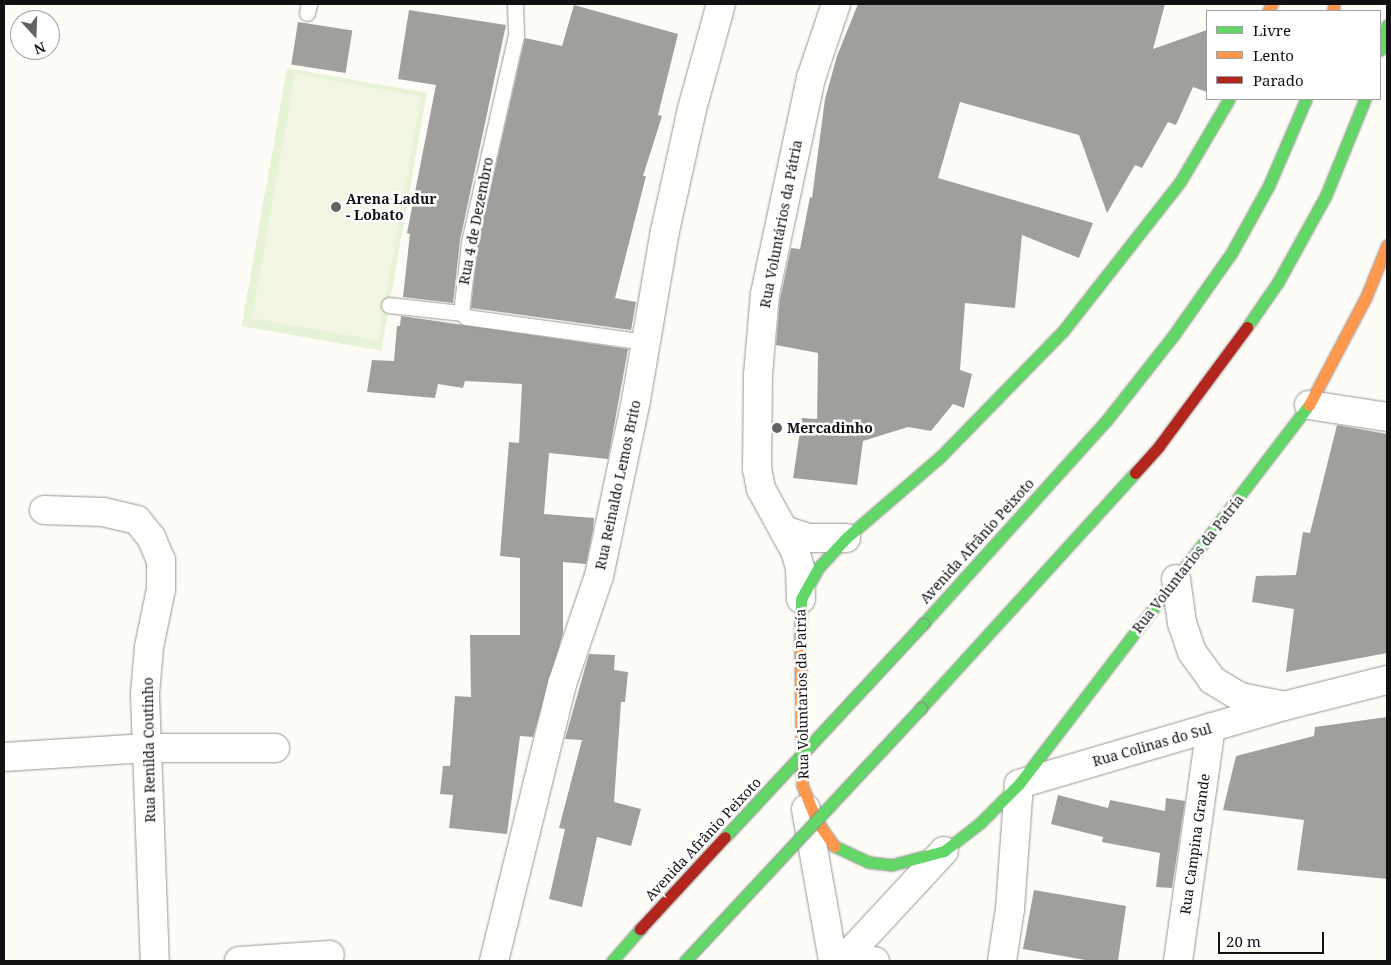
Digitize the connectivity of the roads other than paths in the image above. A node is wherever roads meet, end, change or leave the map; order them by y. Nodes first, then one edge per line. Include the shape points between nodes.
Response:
1 (515, 4) edge
2 (721, 4) edge
3 (836, 4) edge
4 (1387, 25) edge
5 (1381, 46) edge
6 (1228, 100) edge
7 (1306, 100) edge
8 (1365, 100) edge
9 (1387, 245) edge
10 (1376, 290) edge
11 (389, 305) dead end
12 (461, 313) junction
13 (646, 342) junction
14 (1309, 405) junction
15 (1387, 417) edge
16 (44, 510) dead end
17 (787, 531) junction
18 (846, 538) junction
19 (1176, 579) junction
20 (801, 599) junction
21 (1387, 680) edge
22 (1284, 706) junction
23 (1211, 727) junction
24 (147, 748) junction
25 (275, 748) dead end
26 (4, 757) edge
27 (1020, 784) junction
28 (802, 785) junction
29 (944, 851) junction
30 (330, 955) dead end
31 (840, 960) edge
32 (155, 961) edge
33 (239, 961) edge
34 (494, 961) edge
35 (612, 961) edge
36 (685, 961) edge
37 (875, 961) edge
38 (1002, 961) edge
39 (1178, 961) edge

1 - 12 lane, Rua 4 de Dezembro via 516,35 468,242
2 - 13 street, Rua Reinaldo Lemos Brito via 690,118
3 - 17 street, Rua Voluntários da Pátria via 811,78 765,294 758,376 757,469 761,489
4 - 5 main road
6 - 18 main road, Rua Voluntarios da Patría via 1180,182 1063,331 940,457
7 - 35 main road, Avenida Afrânio Peixoto, bridge via 1269,185 1232,252 1173,336 1106,421
8 - 36 main road, bridge via 1321,204 1278,282 1159,446
9 - 10 main road, Rua Voluntarios da Patría
10 - 14 main road, Rua Voluntarios da Patría
11 - 12 lane
12 - 13 lane via 466,318
13 - 34 street, Rua Reinaldo Lemos Brito via 599,576 562,684
14 - 15 street
14 - 19 main road, Rua Voluntarios da Patría
16 - 24 street, Rua Renilda Coutinho via 103,512 137,520 155,544 161,560 161,589 149,646 145,694
17 - 18 street via 808,538
17 - 20 street, Rua Voluntarios da Patría via 800,568
18 - 20 main road, Rua Voluntarios da Patría via 819,567
19 - 22 street, Rua Colinas do Sul via 1182,623 1192,652 1212,680 1240,697
19 - 27 main road, Rua Voluntarios da Patría
20 - 28 main road, Rua Voluntarios da Patría via 799,697
21 - 22 street, Rua Colinas do Sul
22 - 23 street, Rua Colinas do Sul
23 - 27 street, Rua Colinas do Sul
23 - 39 street, Rua Campina Grande
24 - 25 street
24 - 26 street
24 - 32 street, Rua Renilda Coutinho
27 - 29 main road, Rua Voluntarios da Patría via 980,823
27 - 38 street
28 - 29 main road, Rua Voluntarios da Patría via 816,820 835,847 852,856 891,865
28 - 31 street
29 - 31 street, Rua Voluntarios da Patría
30 - 33 street
31 - 37 street

